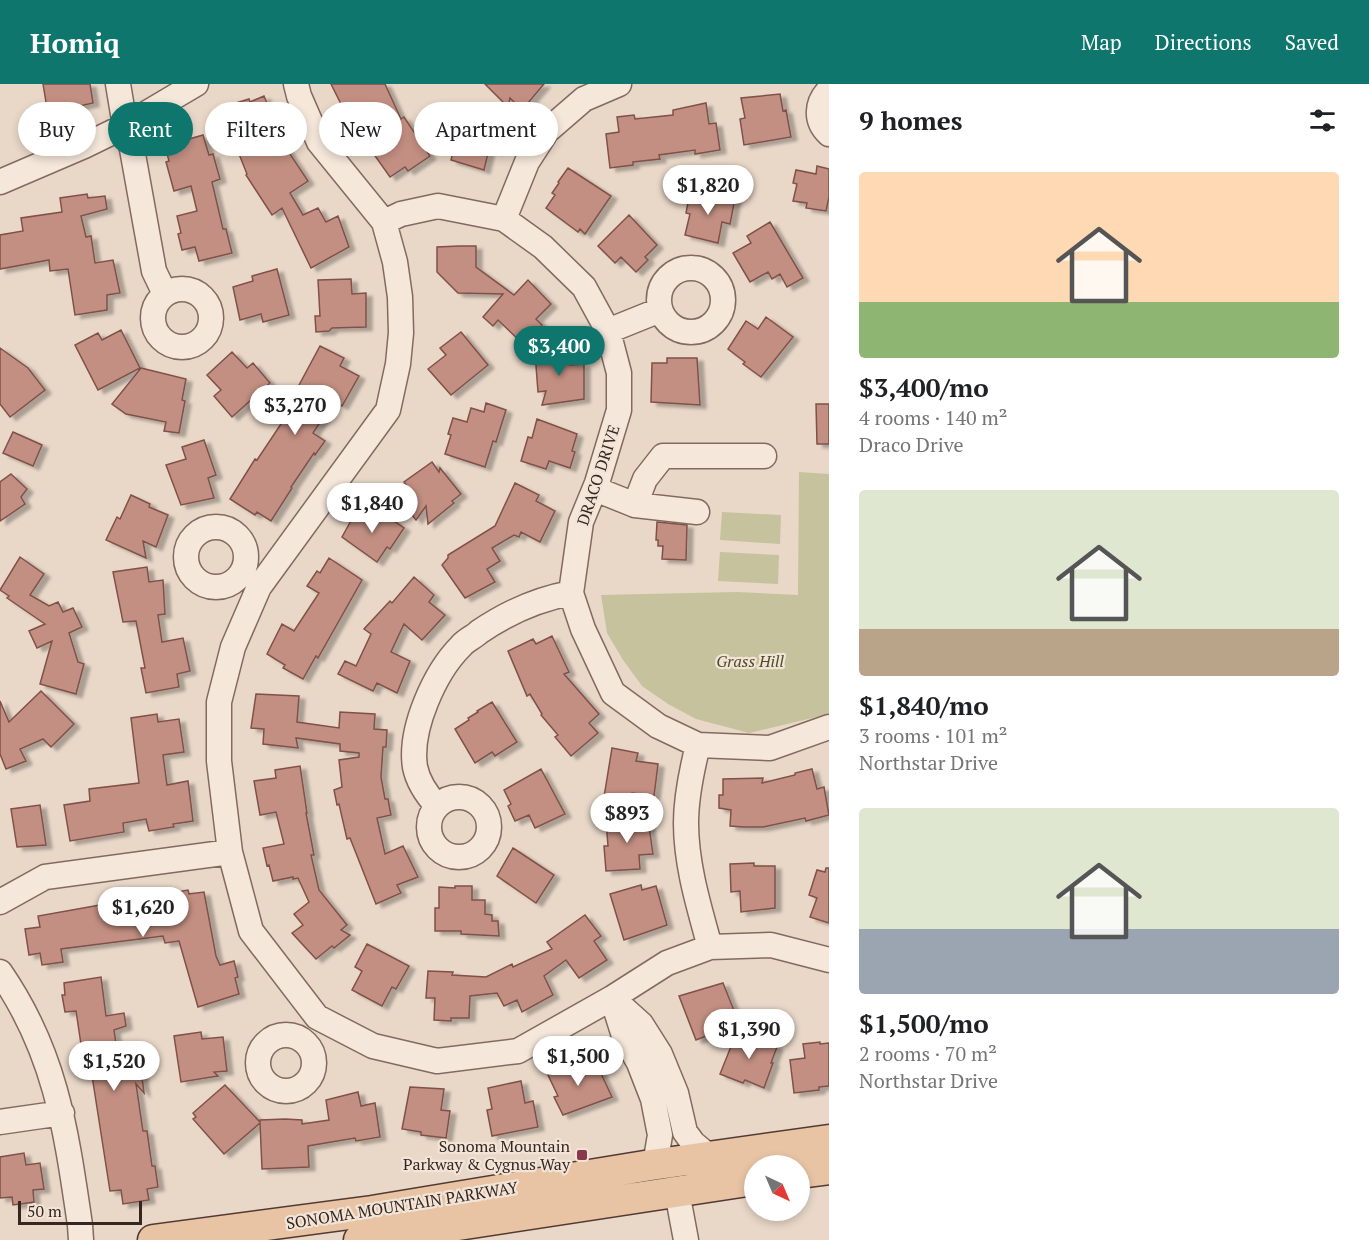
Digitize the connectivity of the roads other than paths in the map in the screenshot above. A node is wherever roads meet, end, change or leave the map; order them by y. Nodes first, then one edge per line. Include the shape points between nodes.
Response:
1 (118, 84) edge
2 (196, 84) edge
3 (296, 84) edge
4 (619, 84) edge
5 (829, 90) edge
6 (121, 102) edge
7 (166, 102) edge
8 (108, 134) edge
9 (829, 134) edge
10 (133, 156) edge
11 (0, 182) edge
12 (504, 219) junction
13 (384, 222) junction
14 (165, 294) dead end
15 (660, 309) dead end
16 (608, 331) junction
17 (764, 456) dead end
18 (595, 489) junction
19 (636, 505) junction
20 (697, 512) dead end
21 (571, 593) junction
22 (829, 727) edge
23 (698, 744) junction
24 (437, 806) dead end
25 (230, 852) junction
26 (0, 902) edge
27 (710, 947) junction
28 (829, 960) edge
29 (0, 972) edge
30 (612, 998) junction
31 (317, 1017) junction
32 (302, 1039) dead end
33 (62, 1113) junction
34 (0, 1122) edge
35 (829, 1141) edge
36 (711, 1158) junction
37 (655, 1165) junction
38 (829, 1169) edge
39 (810, 1172) edge
40 (744, 1182) edge
41 (677, 1192) junction
42 (374, 1234) edge
43 (81, 1240) edge
44 (153, 1240) edge
45 (686, 1240) edge

1 - 6 street
2 - 7 street
3 - 13 street via 319,141
4 - 12 street via 584,99 547,131 527,162
5 - 9 street via 822,99 819,117
8 - 11 street
10 - 14 street via 154,271
12 - 13 street, DRACO DRIVE via 438,206
12 - 16 street, DRACO DRIVE via 543,247 584,287
13 - 25 street via 395,262 401,333 388,410 250,581 219,702 219,761
15 - 16 street
16 - 18 street, DRACO DRIVE via 619,373 619,410
17 - 19 street via 663,456 645,479
18 - 19 street
18 - 21 street, DRACO DRIVE via 580,522
19 - 20 street
21 - 23 street, DRACO DRIVE via 613,693 658,726
21 - 24 street via 501,617 461,645 433,686 416,730 415,767 425,794
22 - 23 street, DRACO DRIVE via 770,748
23 - 27 street via 686,822 690,868
25 - 26 street via 45,878
25 - 31 street via 251,931
27 - 28 street via 771,945
27 - 30 street via 667,963
29 - 33 street via 20,1001 50,1069
30 - 31 street via 518,1051 437,1061 373,1046
30 - 36 street via 641,1024 660,1054 676,1093 685,1132
30 - 37 street via 624,1036 653,1099 660,1135
31 - 32 street
33 - 34 street
33 - 43 street
35 - 36 main road, SONOMA MOUNTAIN PARKWAY
35 - 41 main road via 704,1173
36 - 37 main road, SONOMA MOUNTAIN PARKWAY
37 - 41 main road
37 - 42 main road, SONOMA MOUNTAIN PARKWAY
38 - 39 main road
40 - 41 main road, SONOMA MOUNTAIN PARKWAY
41 - 42 main road, SONOMA MOUNTAIN PARKWAY
41 - 45 street
42 - 44 main road, SONOMA MOUNTAIN PARKWAY

